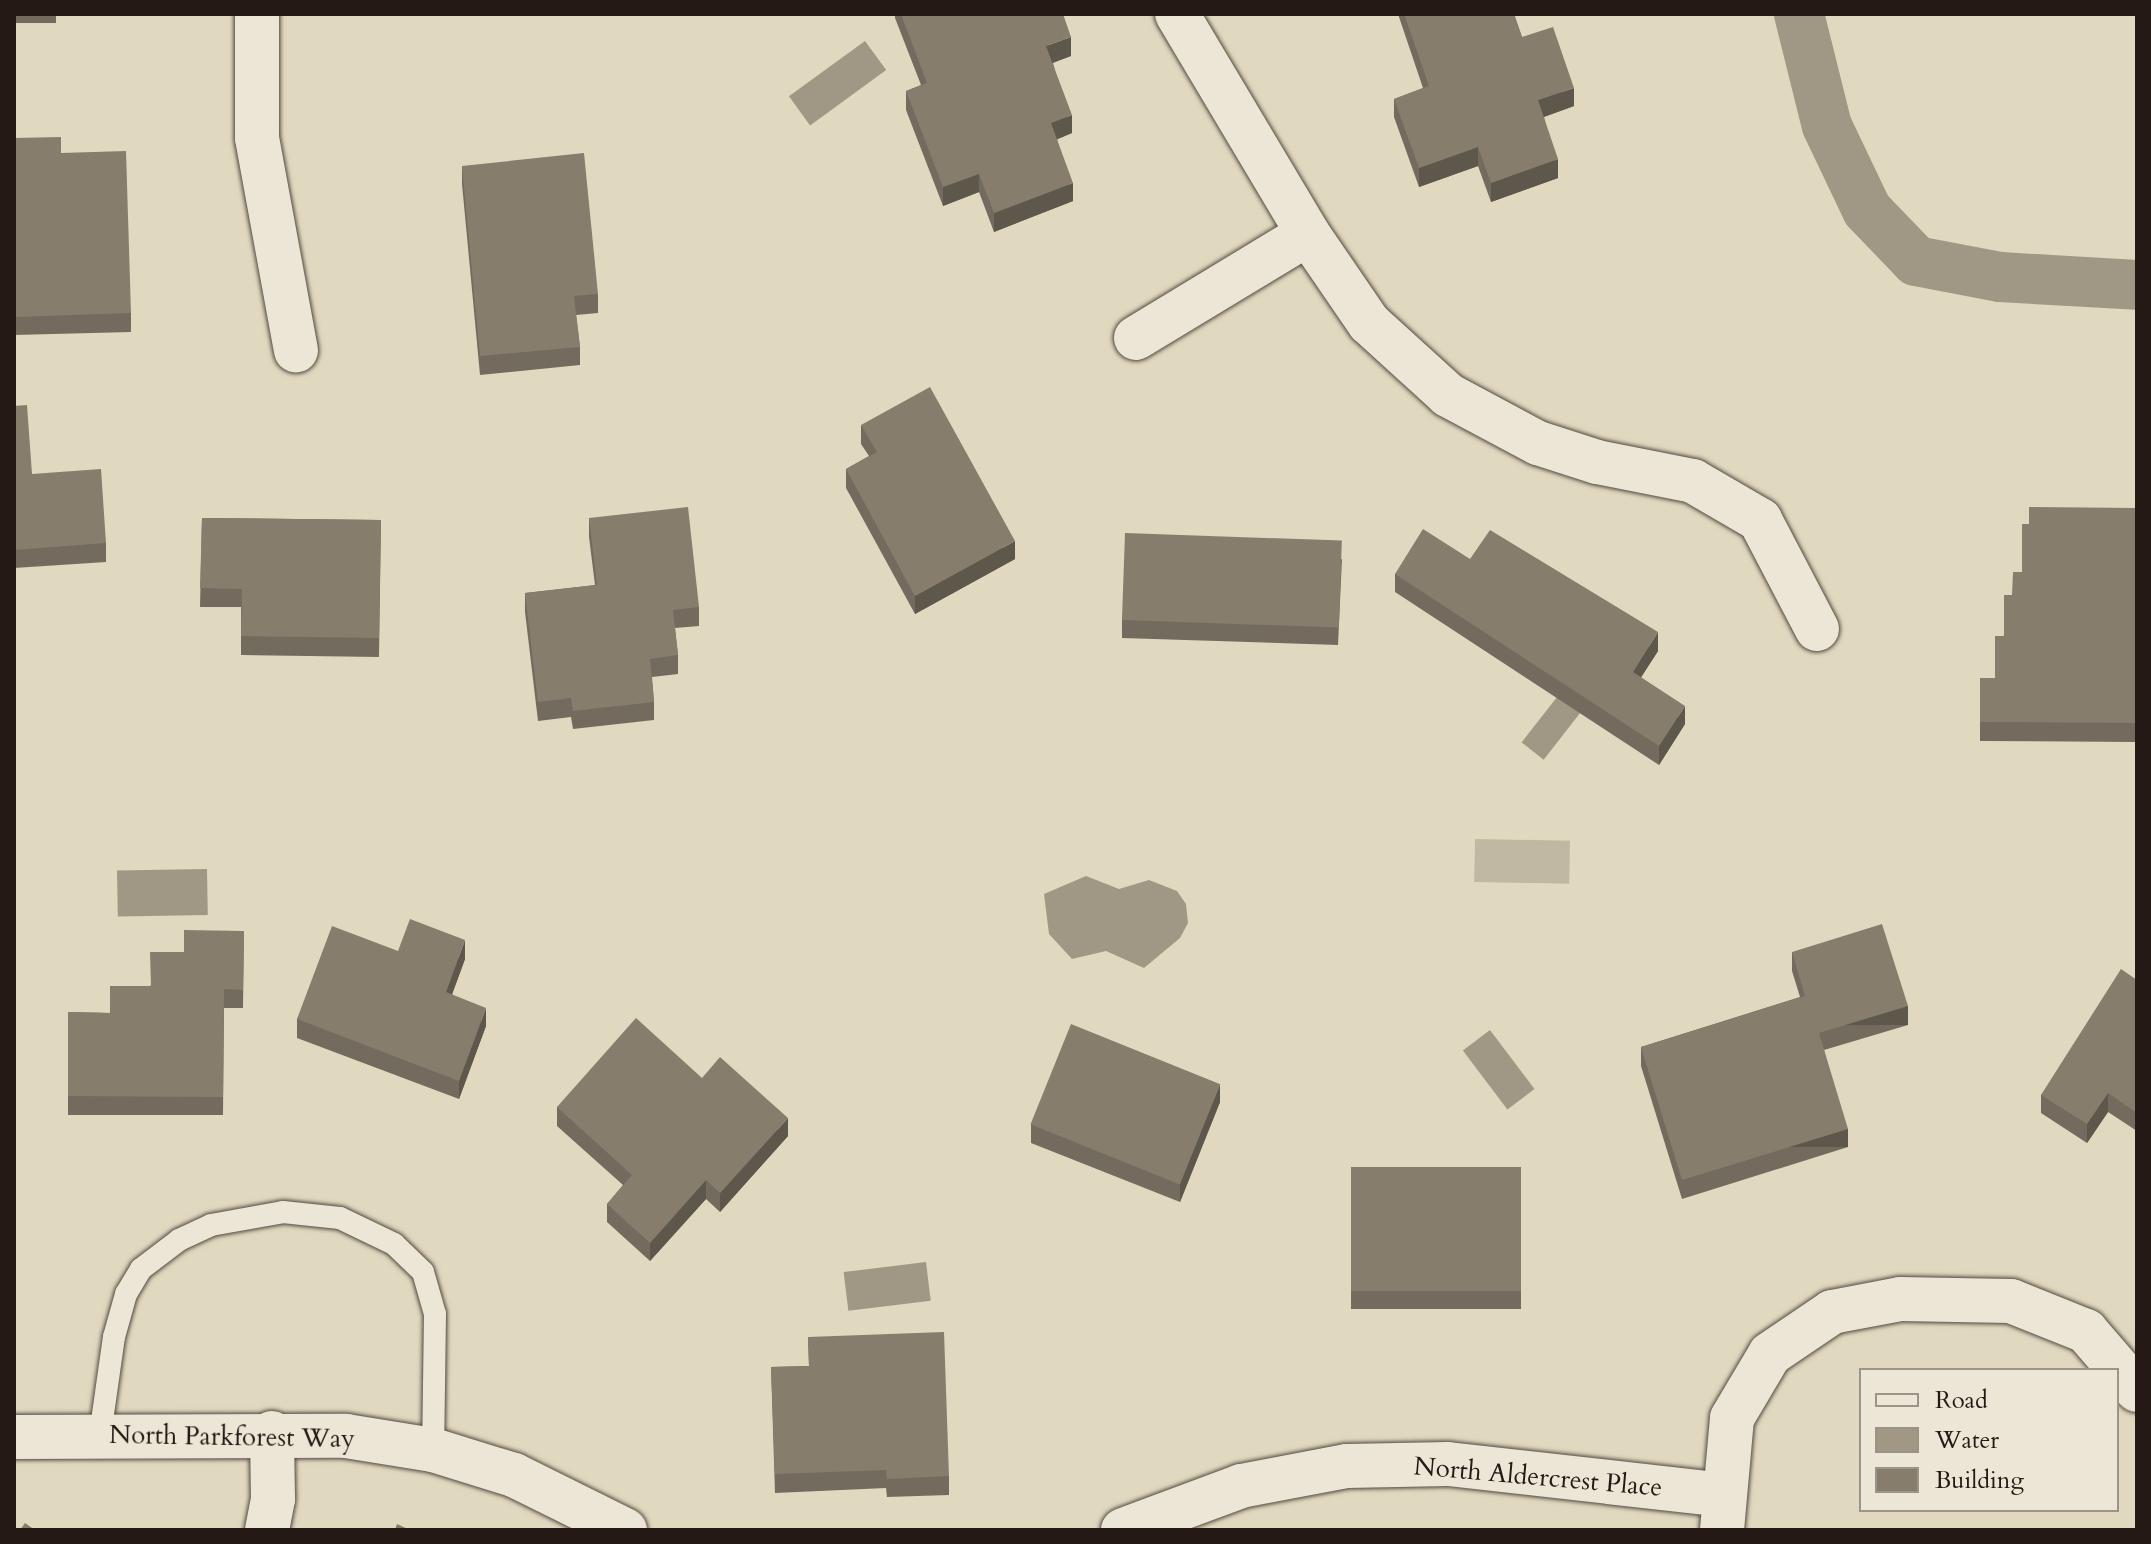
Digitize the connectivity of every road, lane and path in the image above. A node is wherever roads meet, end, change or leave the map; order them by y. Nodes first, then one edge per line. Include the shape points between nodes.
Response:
1 (257, 14) edge
2 (1177, 14) edge
3 (1308, 234) junction
4 (1136, 338) dead end
5 (296, 350) dead end
6 (1817, 629) dead end
7 (2118, 1368) edge
8 (2119, 1369) edge
9 (2137, 1390) edge
10 (272, 1433) junction
11 (100, 1435) junction
12 (14, 1437) edge
13 (433, 1450) junction
14 (1722, 1512) edge
15 (267, 1530) edge
16 (625, 1530) edge
17 (1123, 1530) edge

1 - 5 street via 257,138
2 - 3 street
3 - 4 street
3 - 6 street via 1369,323 1448,395 1538,443 1597,462 1693,481 1760,520
7 - 14 street, North Aldercrest Place via 2086,1331 2011,1301 1900,1299 1832,1312 1770,1354 1732,1418
8 - 9 street, North Aldercrest Place
10 - 11 street, North Parkforest Way
10 - 13 street, North Parkforest Way via 346,1436
10 - 15 street via 273,1499
11 - 12 street, North Parkforest Way
11 - 13 lane via 114,1337 126,1294 141,1269 179,1240 211,1225 283,1212 340,1218 394,1244 423,1272 435,1314 438,1356
13 - 16 street, North Parkforest Way via 514,1475
14 - 17 street, North Aldercrest Place via 1448,1464 1347,1466 1241,1486

